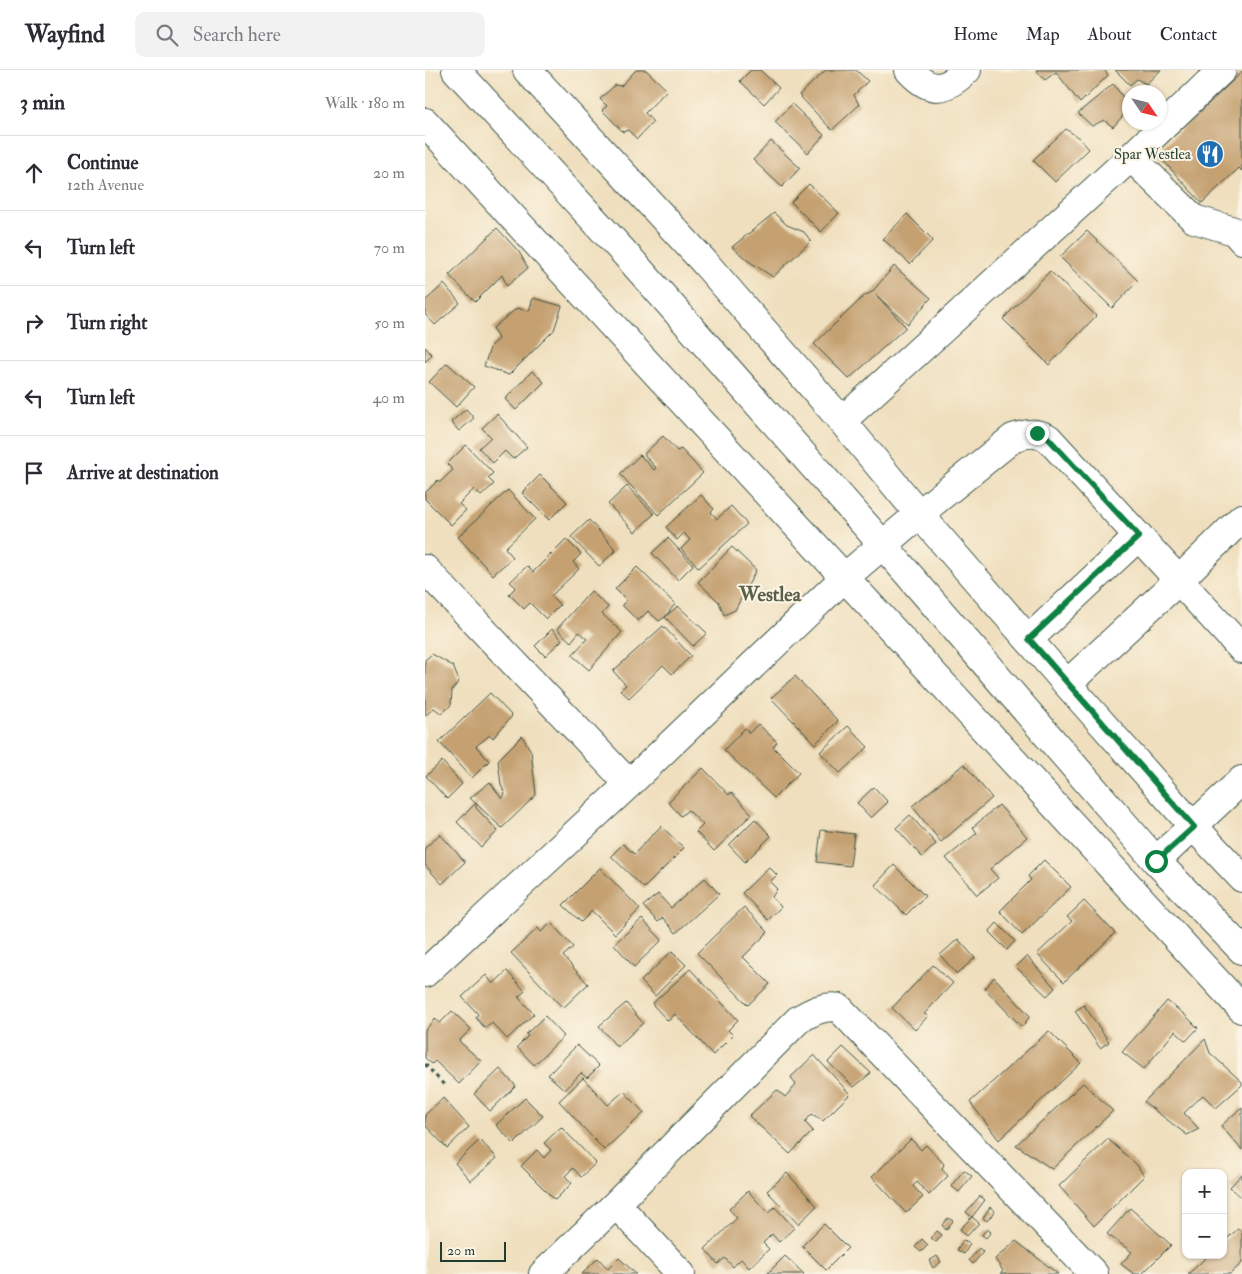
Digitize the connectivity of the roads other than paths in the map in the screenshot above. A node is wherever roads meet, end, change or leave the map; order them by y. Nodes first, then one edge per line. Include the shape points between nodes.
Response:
1 (455, 70) edge
2 (527, 70) edge
3 (909, 70) edge
4 (967, 70) edge
5 (1222, 70) edge
6 (425, 122) edge
7 (1131, 157) junction
8 (1242, 240) edge
9 (842, 421) junction
10 (919, 514) junction
11 (1242, 518) edge
12 (1139, 536) junction
13 (883, 546) junction
14 (425, 568) edge
15 (845, 577) junction
16 (1179, 580) junction
17 (1029, 639) junction
18 (1242, 649) edge
19 (1067, 684) junction
20 (1242, 780) edge
21 (629, 784) junction
22 (1194, 827) junction
23 (1156, 861) junction
24 (1242, 878) edge
25 (1242, 950) edge
26 (425, 973) edge
27 (1242, 1009) edge
28 (616, 1204) junction
29 (543, 1274) edge
30 (681, 1274) edge
31 (1094, 1274) edge

1 - 13 street via 630,259
2 - 9 street via 706,264
3 - 4 street via 928,86 937,87 951,84
5 - 7 street
6 - 15 street
7 - 8 street via 1194,219 1234,231
7 - 9 street
9 - 10 street
10 - 12 street via 1013,438 1037,433 1048,438
10 - 13 street
10 - 17 street
11 - 16 street
12 - 16 street
12 - 17 street
13 - 15 street
13 - 23 street
14 - 21 street
15 - 21 street
15 - 27 street
16 - 18 street
16 - 19 street
17 - 19 street
19 - 22 street
20 - 22 street
21 - 26 street
22 - 23 street
22 - 24 street
23 - 25 street
28 - 29 street
28 - 30 street
28 - 31 street via 798,1020 831,1006 839,1008

